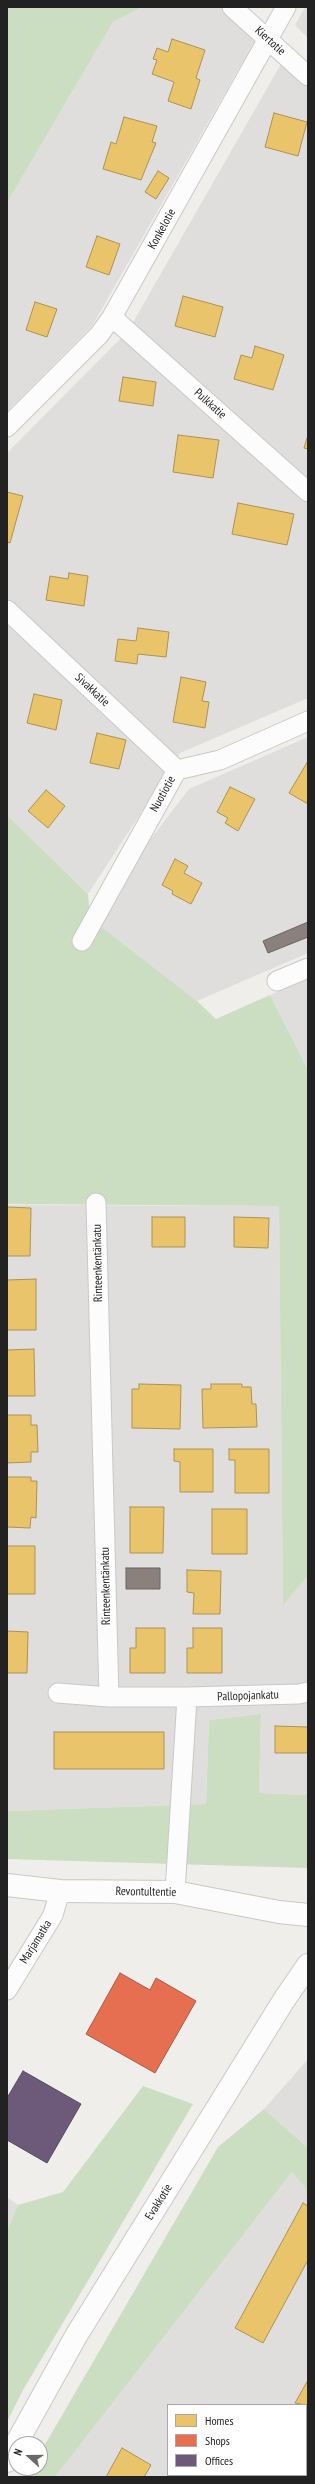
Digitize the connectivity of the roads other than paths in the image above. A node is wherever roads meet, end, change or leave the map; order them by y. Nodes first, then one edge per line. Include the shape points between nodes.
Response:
1 (232, 7) edge
2 (286, 7) edge
3 (268, 40) junction
4 (308, 76) edge
5 (112, 316) junction
6 (7, 427) edge
7 (308, 492) edge
8 (7, 610) edge
9 (308, 721) edge
10 (177, 770) junction
11 (82, 940) dead end
12 (308, 968) edge
13 (277, 981) dead end
14 (96, 1203) dead end
15 (58, 1692) dead end
16 (308, 1692) edge
17 (109, 1696) junction
18 (187, 1697) junction
19 (7, 1885) edge
20 (60, 1891) junction
21 (175, 1892) junction
22 (308, 1915) edge
23 (308, 1965) edge
24 (7, 1990) edge
25 (20, 2436) edge

1 - 3 street, Kiertotie
2 - 3 street, Konkelotie
3 - 4 street, Kiertotie
3 - 5 street, Konkelotie
5 - 6 street, Konkelotie via 99,335
5 - 7 street, Pulkkatie
8 - 10 street, Sivakkatie
9 - 10 street, Nuotiotie via 220,760
10 - 11 street, Nuotiotie
12 - 13 street
14 - 17 street, Rinteenkentänkatu
15 - 17 street
16 - 18 street, Pallopojankatu
17 - 18 street
18 - 21 street
19 - 20 street, Revontultentie
20 - 21 street, Revontultentie
20 - 24 street, Marjamatka via 53,1915
21 - 22 street, Revontultentie
23 - 25 street, Evakkotie via 280,2006 76,2336

